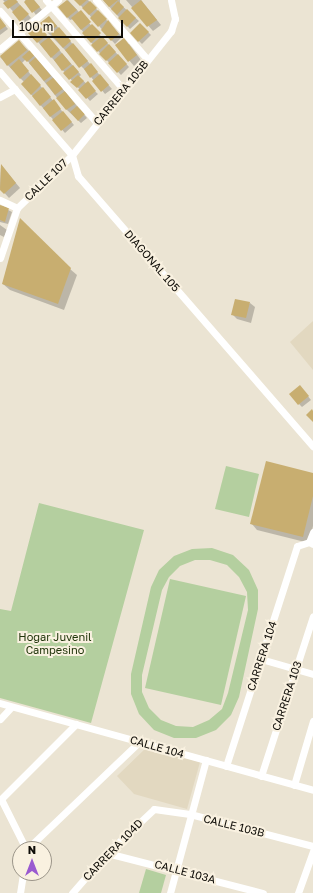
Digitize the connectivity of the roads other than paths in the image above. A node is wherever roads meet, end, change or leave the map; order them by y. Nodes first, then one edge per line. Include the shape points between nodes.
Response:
1 (58, 0) edge
2 (96, 0) edge
3 (171, 0) edge
4 (49, 3) edge
5 (0, 11) edge
6 (19, 33) junction
7 (0, 49) edge
8 (148, 60) junction
9 (0, 72) edge
10 (15, 89) junction
11 (124, 90) junction
12 (0, 97) edge
13 (97, 123) junction
14 (72, 155) junction
15 (0, 200) edge
16 (17, 208) junction
17 (0, 258) edge
18 (313, 446) edge
19 (313, 532) edge
20 (311, 543) edge
21 (313, 616) edge
22 (261, 659) junction
23 (295, 669) junction
24 (313, 674) edge
25 (0, 703) edge
26 (11, 706) junction
27 (0, 719) edge
28 (313, 721) edge
29 (76, 724) junction
30 (139, 742) junction
31 (206, 760) junction
32 (226, 766) junction
33 (261, 776) junction
34 (294, 785) junction
35 (313, 790) edge
36 (1, 799) edge
37 (154, 808) joint
38 (190, 814) junction
39 (23, 841) edge
40 (35, 841) edge
41 (313, 846) edge
42 (313, 851) edge
43 (107, 853) junction
44 (177, 869) junction
45 (22, 881) edge
46 (20, 893) edge
47 (72, 893) edge
48 (170, 893) edge
49 (263, 893) edge
50 (298, 893) edge

1 - 4 street
2 - 8 street
3 - 8 street, CARRERA 105B via 175,19 171,31
4 - 6 street
4 - 11 street
5 - 6 street
6 - 7 street
6 - 13 street
8 - 11 street, CARRERA 105B
9 - 10 street, DIAGONAL 105
10 - 12 street
10 - 14 street, DIAGONAL 105
11 - 13 street, CARRERA 105B
13 - 14 street, CARRERA 105B
14 - 16 street, CALLE 107
14 - 18 street, DIAGONAL 105 via 78,176
15 - 16 street, CALLE 107
16 - 17 street
19 - 20 street
20 - 22 street, CARRERA 104 via 297,546
21 - 23 street, CARRERA 103
22 - 23 street
22 - 32 street, CARRERA 104
23 - 24 street
23 - 33 street, CARRERA 103
25 - 26 street, CALLE 104
26 - 27 street
26 - 29 street, CALLE 104
28 - 34 street
29 - 30 street, CALLE 104
29 - 36 street
30 - 31 street, CALLE 104
30 - 40 street
31 - 32 street, CALLE 104
31 - 38 street
32 - 33 street, CALLE 104
33 - 34 street, CALLE 104
34 - 35 street, CALLE 104
36 - 39 street
37 - 38 street, CALLE 103B
37 - 43 street, CARRERA 104D
38 - 41 street, CALLE 103B
38 - 44 street
42 - 50 street
43 - 44 street, CALLE 103A
43 - 47 street, CARRERA 104D
44 - 48 street
44 - 49 street, CALLE 103A
45 - 46 street

